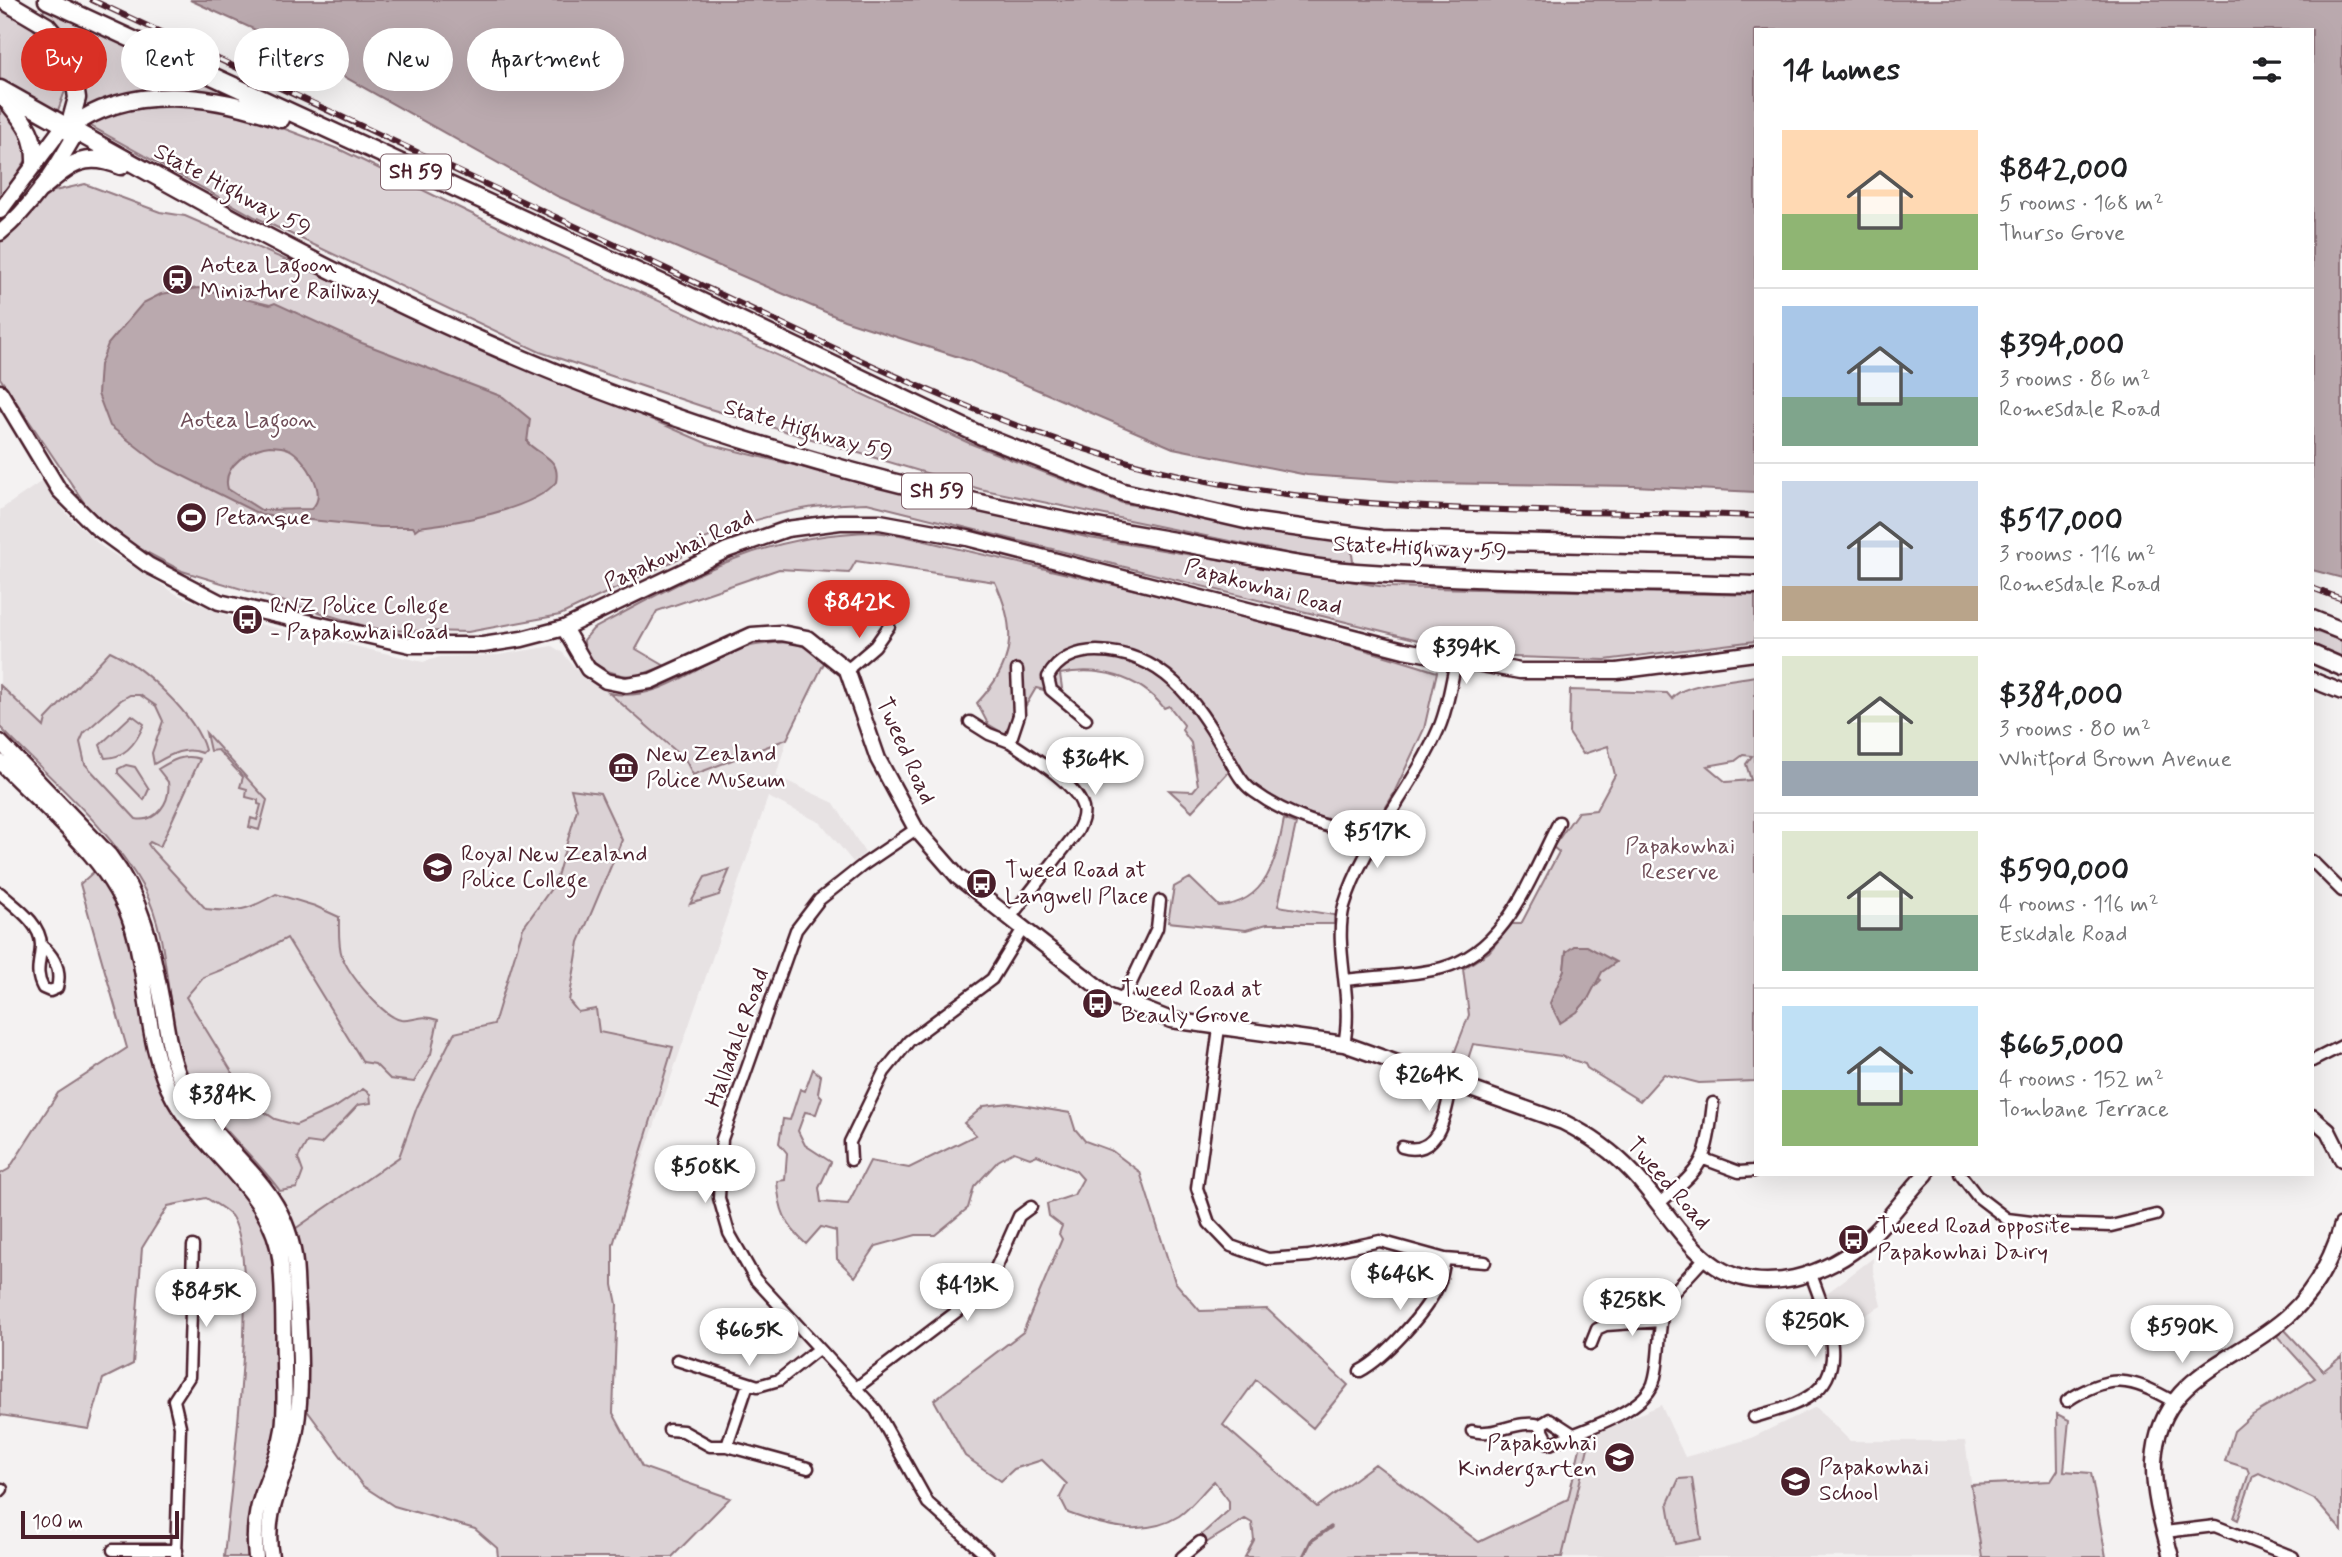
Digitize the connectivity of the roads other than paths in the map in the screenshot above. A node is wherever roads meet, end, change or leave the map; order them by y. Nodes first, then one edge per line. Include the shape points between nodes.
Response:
1 (3, 0) edge
2 (47, 0) edge
3 (0, 90) edge
4 (69, 128) junction
5 (336, 135) junction
6 (35, 164) junction
7 (172, 187) junction
8 (42, 188) junction
9 (0, 211) edge
10 (1, 233) edge
11 (0, 392) edge
12 (1754, 548) edge
13 (1754, 585) edge
14 (2314, 620) edge
15 (889, 626) dead end
16 (564, 628) junction
17 (2342, 631) edge
18 (1754, 653) edge
19 (2314, 655) edge
20 (1456, 660) junction
21 (2342, 667) edge
22 (847, 670) junction
23 (1017, 670) dead end
24 (2314, 681) edge
25 (2342, 692) edge
26 (1086, 719) dead end
27 (970, 722) dead end
28 (1010, 741) junction
29 (0, 742) edge
30 (7, 767) edge
31 (1559, 822) dead end
32 (916, 829) junction
33 (1377, 839) junction
34 (2314, 863) edge
35 (2342, 891) edge
36 (0, 893) edge
37 (1160, 901) dead end
38 (1009, 919) junction
39 (1021, 930) junction
40 (41, 945) dead end
41 (1346, 980) junction
42 (1122, 1002) junction
43 (1219, 1028) junction
44 (1344, 1044) junction
45 (2342, 1046) edge
46 (2314, 1060) edge
47 (1452, 1082) junction
48 (1713, 1103) dead end
49 (2314, 1119) edge
50 (1402, 1147) dead end
51 (1704, 1159) junction
52 (2342, 1159) edge
53 (851, 1160) dead end
54 (1754, 1171) edge
55 (1924, 1176) edge
56 (1962, 1176) edge
57 (1658, 1204) junction
58 (1031, 1207) dead end
59 (2156, 1215) dead end
60 (2342, 1225) edge
61 (194, 1246) dead end
62 (1445, 1259) junction
63 (1704, 1259) junction
64 (1485, 1262) dead end
65 (1811, 1274) junction
66 (1660, 1321) junction
67 (1591, 1344) dead end
68 (818, 1349) junction
69 (677, 1360) dead end
70 (1360, 1371) dead end
71 (748, 1384) junction
72 (856, 1388) junction
73 (2067, 1402) dead end
74 (2174, 1402) junction
75 (1755, 1417) dead end
76 (1540, 1425) junction
77 (669, 1430) dead end
78 (1472, 1431) dead end
79 (1573, 1434) junction
80 (727, 1447) junction
81 (808, 1468) dead end
82 (2165, 1532) junction
83 (1200, 1542) dead end
84 (113, 1550) dead end
85 (176, 1554) edge
86 (256, 1557) edge
87 (271, 1557) edge
88 (988, 1557) edge
89 (1182, 1557) edge
90 (2171, 1557) edge
91 (2293, 1557) edge

1 - 4 main road via 47,26 57,38 77,98
2 - 5 main road, State Highway 59 / SH 59
3 - 4 main road, State Highway 59 / SH 59
3 - 6 main road via 33,134
4 - 5 main road via 86,115 165,96 237,105
4 - 6 street via 59,132
4 - 7 main road, State Highway 59 / SH 59
4 - 8 street via 72,140
5 - 12 main road, State Highway 59 / SH 59 via 677,290 982,436 1123,492 1250,521 1381,539
6 - 9 street
7 - 8 main road via 96,159 68,166
7 - 13 main road, State Highway 59 / SH 59 via 488,345 605,391 817,461 1064,523 1352,571
8 - 10 street
11 - 16 street, Papakowhai Road via 44,468 76,509 148,565 210,598 248,611 420,646 508,642
14 - 17 main road
15 - 22 street via 875,646
16 - 20 street, Papakowhai Road via 748,541 815,524 880,522 967,538
16 - 22 street via 588,669 621,685 651,681 752,635 771,633 807,638
18 - 20 street, Papakowhai Road via 1577,673 1520,671
19 - 21 main road
20 - 33 street via 1439,728
22 - 32 street, Tweed Road via 878,759
23 - 28 street via 1019,715
24 - 25 street
26 - 33 street via 1051,690 1048,677 1061,660 1100,651 1146,663 1177,681 1202,711 1251,790 1297,818
27 - 28 street
28 - 38 street via 1071,788 1083,806 1083,818
29 - 30 street
30 - 86 street via 115,888 135,936 159,1061 173,1097 258,1201 276,1240 282,1276 285,1410 280,1441 257,1506
30 - 87 street via 109,855 131,887 147,926 178,1075 194,1105 267,1189 289,1232 296,1274 298,1415 272,1502
31 - 41 street via 1504,924 1476,954 1444,968
32 - 38 street, Tweed Road via 958,877
32 - 68 street, Halladale Road via 818,900 796,930 722,1139 719,1198 729,1233 755,1279
33 - 41 street via 1344,906
34 - 35 street
36 - 40 street via 29,920
37 - 42 street via 1157,928
38 - 39 street, Tweed Road
39 - 42 street, Tweed Road
39 - 53 street via 992,979 909,1041 884,1072 850,1142
41 - 44 street via 1349,1022
42 - 43 street, Tweed Road via 1171,1020
43 - 44 street, Tweed Road
43 - 62 street via 1197,1188 1209,1223 1223,1238 1242,1251 1268,1259 1309,1256 1380,1241
44 - 47 street, Tweed Road
45 - 46 street
47 - 50 street via 1432,1143 1413,1150
47 - 57 street, Tweed Road via 1592,1137 1621,1161
48 - 51 street
49 - 52 street via 2328,1131
51 - 54 street via 1739,1172
51 - 57 street via 1694,1174
55 - 65 street, Tweed Road via 1869,1239
56 - 59 street via 1977,1196 2007,1219 2111,1226
57 - 63 street, Tweed Road
58 - 72 street via 1019,1216 995,1270 972,1300
60 - 74 street via 2326,1268 2290,1315 2208,1367
61 - 85 street via 189,1377 174,1400 180,1426
62 - 64 street
62 - 70 street via 1439,1284 1426,1307
63 - 65 street, Tweed Road via 1729,1274 1768,1283
63 - 66 street via 1669,1297
65 - 75 street via 1833,1337 1825,1379 1813,1394 1791,1406
66 - 67 street via 1606,1325 1597,1329
66 - 79 street via 1653,1383 1646,1396 1626,1411
68 - 71 street via 779,1380
68 - 72 street, Halladale Road
69 - 71 street
71 - 80 street
72 - 88 street, Halladale Road via 882,1419 928,1503
73 - 74 street via 2091,1387 2119,1380 2140,1384
74 - 82 street via 2158,1436 2154,1461
76 - 78 street via 1531,1422 1492,1432
76 - 79 street via 1550,1419
76 - 79 street via 1550,1444
77 - 80 street via 683,1431 710,1446
80 - 81 street
82 - 90 street
82 - 91 street via 2215,1526
83 - 89 street
84 - 85 street

